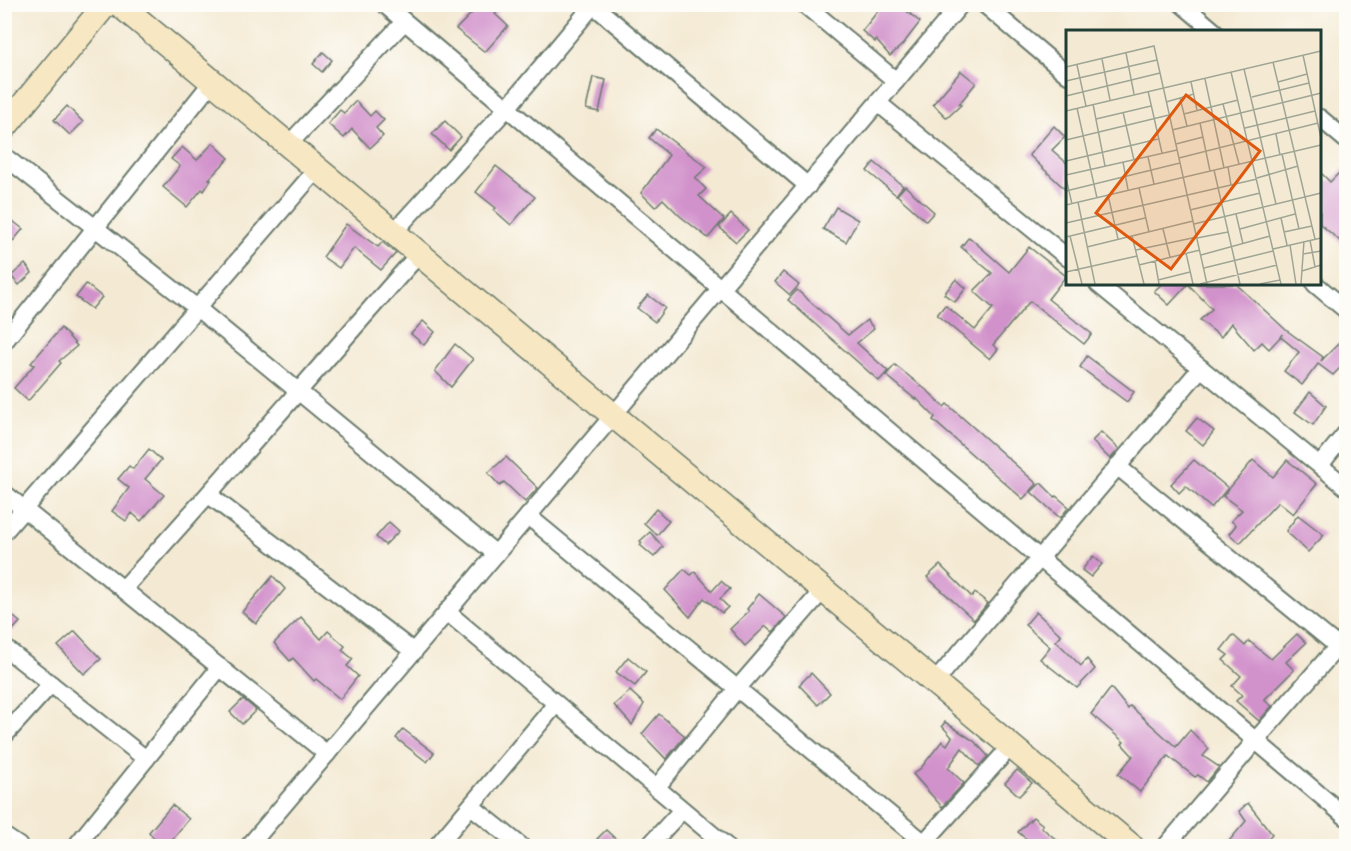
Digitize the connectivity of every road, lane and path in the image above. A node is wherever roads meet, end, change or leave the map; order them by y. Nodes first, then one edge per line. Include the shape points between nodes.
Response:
1 (106, 4) edge
2 (119, 4) edge
3 (384, 4) edge
4 (804, 4) edge
5 (961, 4) edge
6 (984, 4) edge
7 (1182, 4) edge
8 (593, 5) edge
9 (404, 22) junction
10 (1213, 30) edge
11 (1066, 73) edge
12 (896, 81) junction
13 (212, 82) junction
14 (878, 103) junction
15 (507, 108) junction
16 (1321, 119) edge
17 (4, 128) edge
18 (1347, 140) edge
19 (288, 145) junction
20 (4, 156) edge
21 (317, 169) junction
22 (808, 186) junction
23 (96, 228) junction
24 (393, 233) junction
25 (419, 254) junction
26 (1066, 256) edge
27 (1099, 285) edge
28 (1316, 285) edge
29 (722, 288) junction
30 (197, 308) junction
31 (1347, 310) edge
32 (4, 342) edge
33 (1201, 368) junction
34 (297, 391) junction
35 (614, 416) junction
36 (1347, 433) edge
37 (1320, 465) junction
38 (1117, 466) junction
39 (1347, 487) edge
40 (4, 493) edge
41 (209, 495) junction
42 (24, 509) junction
43 (528, 516) junction
44 (4, 532) edge
45 (496, 554) junction
46 (1040, 558) junction
47 (123, 589) junction
48 (823, 590) junction
49 (447, 612) junction
50 (1344, 646) edge
51 (4, 647) edge
52 (414, 652) junction
53 (220, 667) junction
54 (934, 682) junction
55 (51, 684) junction
56 (737, 689) junction
57 (556, 704) junction
58 (4, 736) edge
59 (1256, 740) junction
60 (1011, 746) junction
61 (327, 754) junction
62 (146, 759) junction
63 (656, 788) junction
64 (471, 806) junction
65 (682, 810) junction
66 (1347, 817) edge
67 (4, 836) edge
68 (924, 845) edge
69 (19, 846) edge
70 (76, 846) edge
71 (249, 846) edge
72 (437, 846) edge
73 (521, 846) edge
74 (649, 846) edge
75 (726, 846) edge
76 (1131, 846) edge
77 (1166, 846) edge

1 - 17 street
2 - 13 street
3 - 9 street
4 - 12 street
5 - 12 street
6 - 11 street
7 - 10 street
8 - 15 street
8 - 22 street
9 - 15 street
9 - 19 street
12 - 14 street
13 - 19 street
13 - 23 street
14 - 22 street
14 - 26 street
15 - 24 street
15 - 29 street
16 - 18 street
19 - 21 street
20 - 23 street
21 - 24 street
21 - 30 street
22 - 29 street
23 - 30 street
23 - 32 street
24 - 25 street
25 - 34 street
25 - 35 street
27 - 33 street
28 - 31 street
29 - 35 street
29 - 46 street
30 - 34 street
30 - 42 street
33 - 37 street
33 - 38 street
34 - 41 street
34 - 45 street
35 - 43 street
35 - 48 street
36 - 37 street
37 - 39 street
38 - 46 street
38 - 50 street
40 - 42 street
41 - 47 street
41 - 52 street
42 - 44 street
42 - 47 street
43 - 45 street
43 - 56 street
45 - 49 street
46 - 54 street
46 - 59 street
47 - 53 street
48 - 54 street
48 - 56 street
49 - 52 street
49 - 57 street
50 - 59 street
51 - 55 street
52 - 61 street
53 - 61 street
53 - 62 street
54 - 60 street
55 - 58 street
55 - 62 street
56 - 63 street
56 - 68 street
57 - 63 street
57 - 64 street
59 - 66 street
59 - 77 street
60 - 68 street
60 - 76 street
61 - 71 street
62 - 70 street
63 - 65 street
64 - 72 street
64 - 73 street
65 - 74 street
65 - 75 street
67 - 69 street

